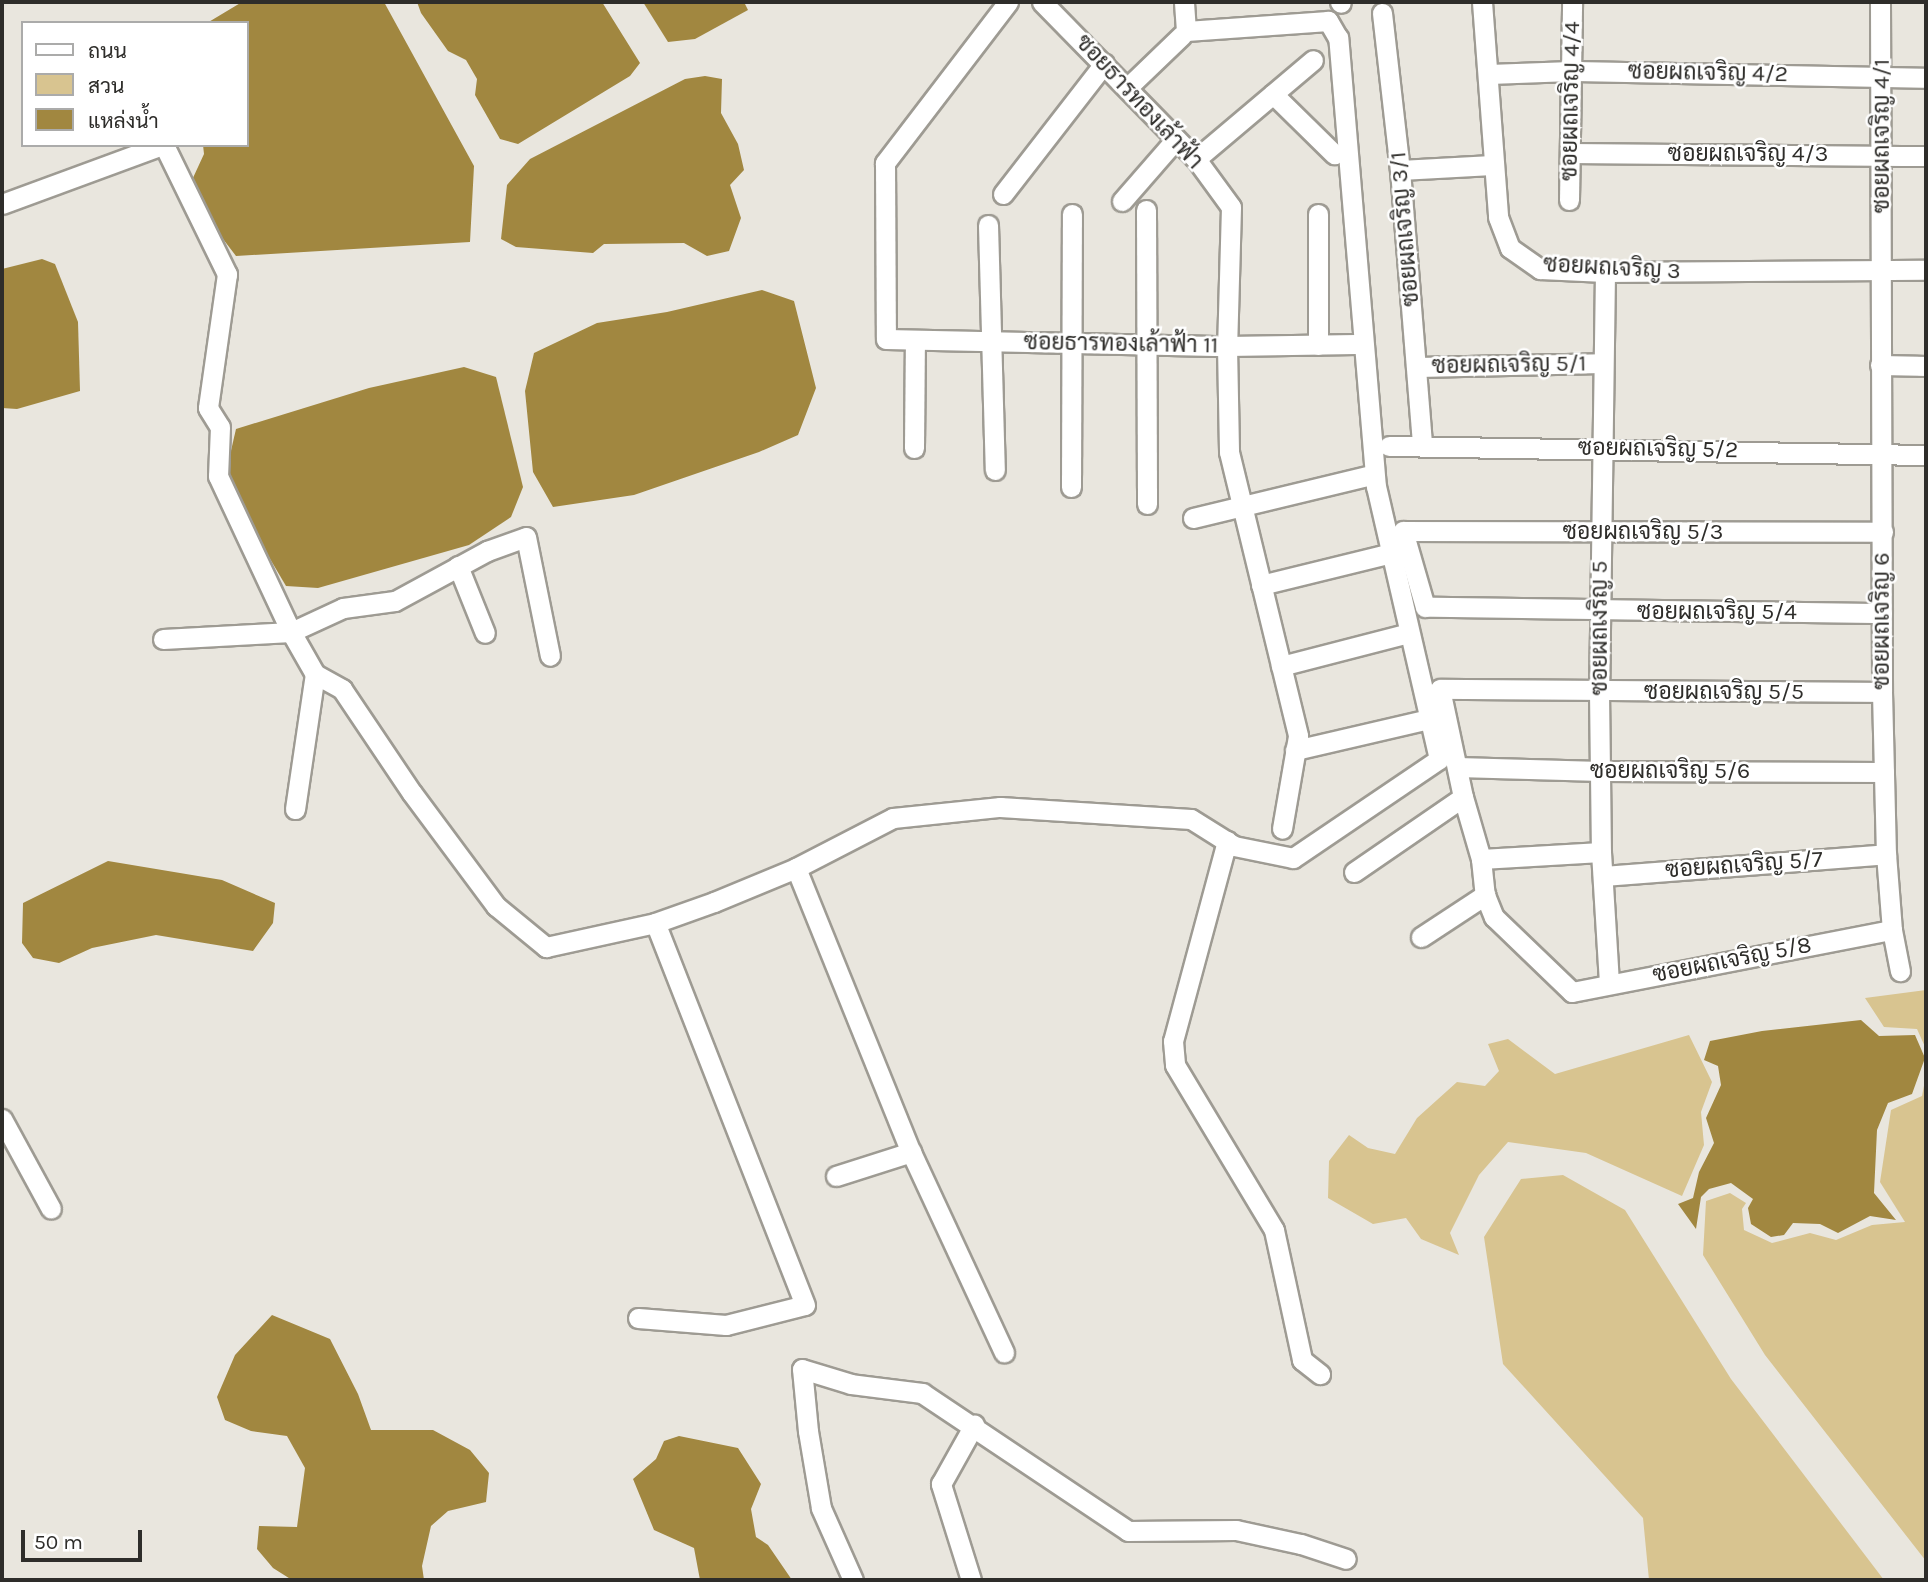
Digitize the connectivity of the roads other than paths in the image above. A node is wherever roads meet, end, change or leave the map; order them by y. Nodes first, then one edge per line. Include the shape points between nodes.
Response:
1 (1008, 2) edge
2 (1184, 2) edge
3 (1482, 2) edge
4 (1572, 2) edge
5 (1880, 2) edge
6 (1049, 4) edge
7 (1382, 13) dead end
8 (1182, 35) dead end
9 (1313, 60) dead end
10 (1104, 64) junction
11 (1571, 71) junction
12 (1489, 74) junction
13 (1883, 77) junction
14 (1926, 78) edge
15 (1127, 88) junction
16 (1273, 94) junction
17 (1175, 139) junction
18 (158, 147) edge
19 (164, 147) edge
20 (1570, 153) junction
21 (1334, 154) dead end
22 (1881, 155) junction
23 (1926, 156) edge
24 (1196, 159) junction
25 (1492, 165) junction
26 (1401, 170) junction
27 (1003, 194) dead end
28 (1122, 201) dead end
29 (1569, 201) dead end
30 (2, 204) edge
31 (1146, 210) dead end
32 (1072, 214) dead end
33 (1318, 214) dead end
34 (988, 225) dead end
35 (1881, 270) junction
36 (1926, 270) edge
37 (1605, 272) junction
38 (915, 341) junction
39 (990, 341) junction
40 (1071, 343) junction
41 (1147, 344) junction
42 (1356, 344) dead end
43 (1318, 345) junction
44 (1227, 346) junction
45 (1602, 363) junction
46 (1880, 365) junction
47 (1926, 366) edge
48 (1417, 368) junction
49 (1422, 445) junction
50 (1389, 446) dead end
51 (1602, 447) junction
52 (914, 448) dead end
53 (1881, 453) junction
54 (1926, 455) edge
55 (995, 470) dead end
56 (1366, 476) dead end
57 (1071, 487) dead end
58 (1147, 504) dead end
59 (1242, 504) junction
60 (1193, 518) dead end
61 (1601, 532) junction
62 (1883, 532) junction
63 (1382, 555) dead end
64 (458, 566) junction
65 (1261, 585) junction
66 (1425, 607) joint
67 (1600, 611) junction
68 (1882, 613) junction
69 (291, 632) junction
70 (485, 633) dead end
71 (1401, 635) dead end
72 (163, 639) dead end
73 (551, 656) dead end
74 (1281, 666) junction
75 (315, 674) junction
76 (1599, 692) junction
77 (1882, 692) junction
78 (1421, 720) dead end
79 (1295, 750) junction
80 (1457, 767) junction
81 (1601, 771) junction
82 (1884, 772) junction
83 (1463, 797) junction
84 (295, 809) dead end
85 (1283, 829) dead end
86 (1227, 841) junction
87 (1601, 852) junction
88 (1885, 854) junction
89 (1481, 859) junction
90 (796, 868) junction
91 (1354, 872) dead end
92 (1603, 876) junction
93 (1485, 895) junction
94 (655, 923) junction
95 (1892, 930) junction
96 (1421, 937) dead end
97 (1900, 971) dead end
98 (1609, 984) junction
99 (2, 1120) edge
100 (911, 1152) junction
101 (836, 1176) dead end
102 (51, 1209) dead end
103 (638, 1318) dead end
104 (1004, 1352) dead end
105 (1320, 1374) dead end
106 (974, 1425) junction
107 (1346, 1559) dead end
108 (853, 1580) edge
109 (971, 1580) edge

1 - 38 street, ซอยธารทองเล้าฟ้า 11 via 885,163 886,339
2 - 86 street via 1186,31 1328,21 1338,38 1376,486 1438,759 1293,858
3 - 12 street, ซอยผถเจริญ 3
4 - 11 street, ซอยผถเจริญ 4/4
5 - 13 street, ซอยผถเจริญ 4/1
6 - 10 street, ซอยธารทองเล้าฟ้า
7 - 26 street, ซอยผถเจริญ 3/1
8 - 15 street
9 - 16 street
10 - 15 street, ซอยธารทองเล้าฟ้า
10 - 27 street
11 - 12 street, ซอยผถเจริญ 4/2
11 - 13 street, ซอยผถเจริญ 4/2
11 - 20 street, ซอยผถเจริญ 4/4
12 - 25 street, ซอยผถเจริญ 3
13 - 14 street, ซอยผถเจริญ 4/2
13 - 22 street, ซอยผถเจริญ 4/1
15 - 17 street, ซอยธารทองเล้าฟ้า
16 - 21 street
16 - 24 street
17 - 24 street, ซอยธารทองเล้าฟ้า
17 - 28 street
18 - 30 street
19 - 69 street via 227,274 208,408 220,427 218,476
20 - 22 street, ซอยผถเจริญ 4/3
20 - 29 street, ซอยผถเจริญ 4/4
22 - 23 street, ซอยผถเจริญ 4/3
22 - 35 street, ซอยผถเจริญ 4/1
24 - 44 street, ซอยธารทองเล้าฟ้า via 1231,207
25 - 26 street
25 - 37 street, ซอยผถเจริญ 3 via 1498,217 1510,248 1540,269
26 - 48 street, ซอยผถเจริญ 3/1
31 - 41 street
32 - 40 street
33 - 43 street
34 - 39 street
35 - 36 street, ซอยผถเจริญ 3
35 - 37 street, ซอยผถเจริญ 3
35 - 46 street, ซอยผถเจริญ 6
37 - 45 street, ซอยผถเงริญ 5
38 - 39 street, ซอยธารทองเล้าฟ้า 11
38 - 52 street
39 - 40 street, ซอยธารทองเล้าฟ้า 11
39 - 55 street
40 - 41 street, ซอยธารทองเล้าฟ้า 11
40 - 57 street
41 - 44 street, ซอยธารทองเล้าฟ้า 11
41 - 58 street
42 - 43 street, ซอยธารทองเล้าฟ้า 11
43 - 44 street, ซอยธารทองเล้าฟ้า 11
44 - 59 street via 1229,452
45 - 48 street, ซอยผถเจริญ 5/1
45 - 51 street, ซอยผถเงริญ 5
46 - 47 street
46 - 53 street, ซอยผถเจริญ 6
48 - 49 street, ซอยผถเจริญ 3/1
49 - 50 street, ซอยผถเจริญ 5/2
49 - 51 street, ซอยผถเจริญ 5/2
51 - 53 street, ซอยผถเจริญ 5/2
51 - 61 street, ซอยผถเงริญ 5
53 - 54 street, ซอยผถเจริญ 5/2
53 - 62 street, ซอยผถเจริญ 6
56 - 59 street
59 - 60 street
59 - 65 street
61 - 62 street, ซอยผถเจริญ 5/3
61 - 66 street, ซอยผถเจริญ 5/3 via 1403,531
61 - 67 street, ซอยผถเงริญ 5
62 - 68 street, ซอยผถเจริญ 6
63 - 65 street
64 - 69 street via 395,601 343,608
64 - 70 street
64 - 73 street via 526,537
65 - 74 street
66 - 67 street, ซอยผถเจริญ 5/4
67 - 68 street, ซอยผถเจริญ 5/4
67 - 76 street, ซอยผถเงริญ 5
68 - 77 street, ซอยผถเจริญ 6
69 - 72 street
69 - 75 street
71 - 74 street
74 - 79 street via 1297,736
75 - 84 street
75 - 94 street via 342,688 496,906 546,947
76 - 77 street, ซอยผถเจริญ 5/5
76 - 80 street, ซอยผถเจริญ 5/5 via 1440,689
76 - 81 street, ซอยผถเงริญ 5
77 - 82 street, ซอยผถเจริญ 6
78 - 79 street
79 - 85 street
80 - 81 street, ซอยผถเจริญ 5/6
80 - 83 street
81 - 82 street, ซอยผถเจริญ 5/6
81 - 87 street, ซอยผถเงริญ 5
82 - 88 street, ซอยผถเจริญ 6
83 - 89 street
83 - 91 street
86 - 90 street via 1191,819 1000,807 893,818
86 - 105 street via 1173,1041 1175,1065 1274,1230 1302,1360
87 - 89 street
87 - 92 street, ซอยผถเงริญ 5
88 - 92 street, ซอยผถเจริญ 5/7
88 - 95 street, ซอยผถเจริญ 6
89 - 93 street
90 - 94 street
90 - 100 street
92 - 98 street, ซอยผถเงริญ 5
93 - 96 street
93 - 98 street, ซอยผถเจริญ 5/8 via 1493,917 1572,992
94 - 103 street via 805,1305 726,1325
95 - 97 street, ซอยผถเจริญ 6
95 - 98 street, ซอยผถเจริญ 5/8
99 - 102 street
100 - 101 street
100 - 104 street
106 - 107 street via 1128,1531 1236,1530
106 - 108 street via 922,1393 851,1384 802,1368 821,1508
106 - 109 street via 941,1484

